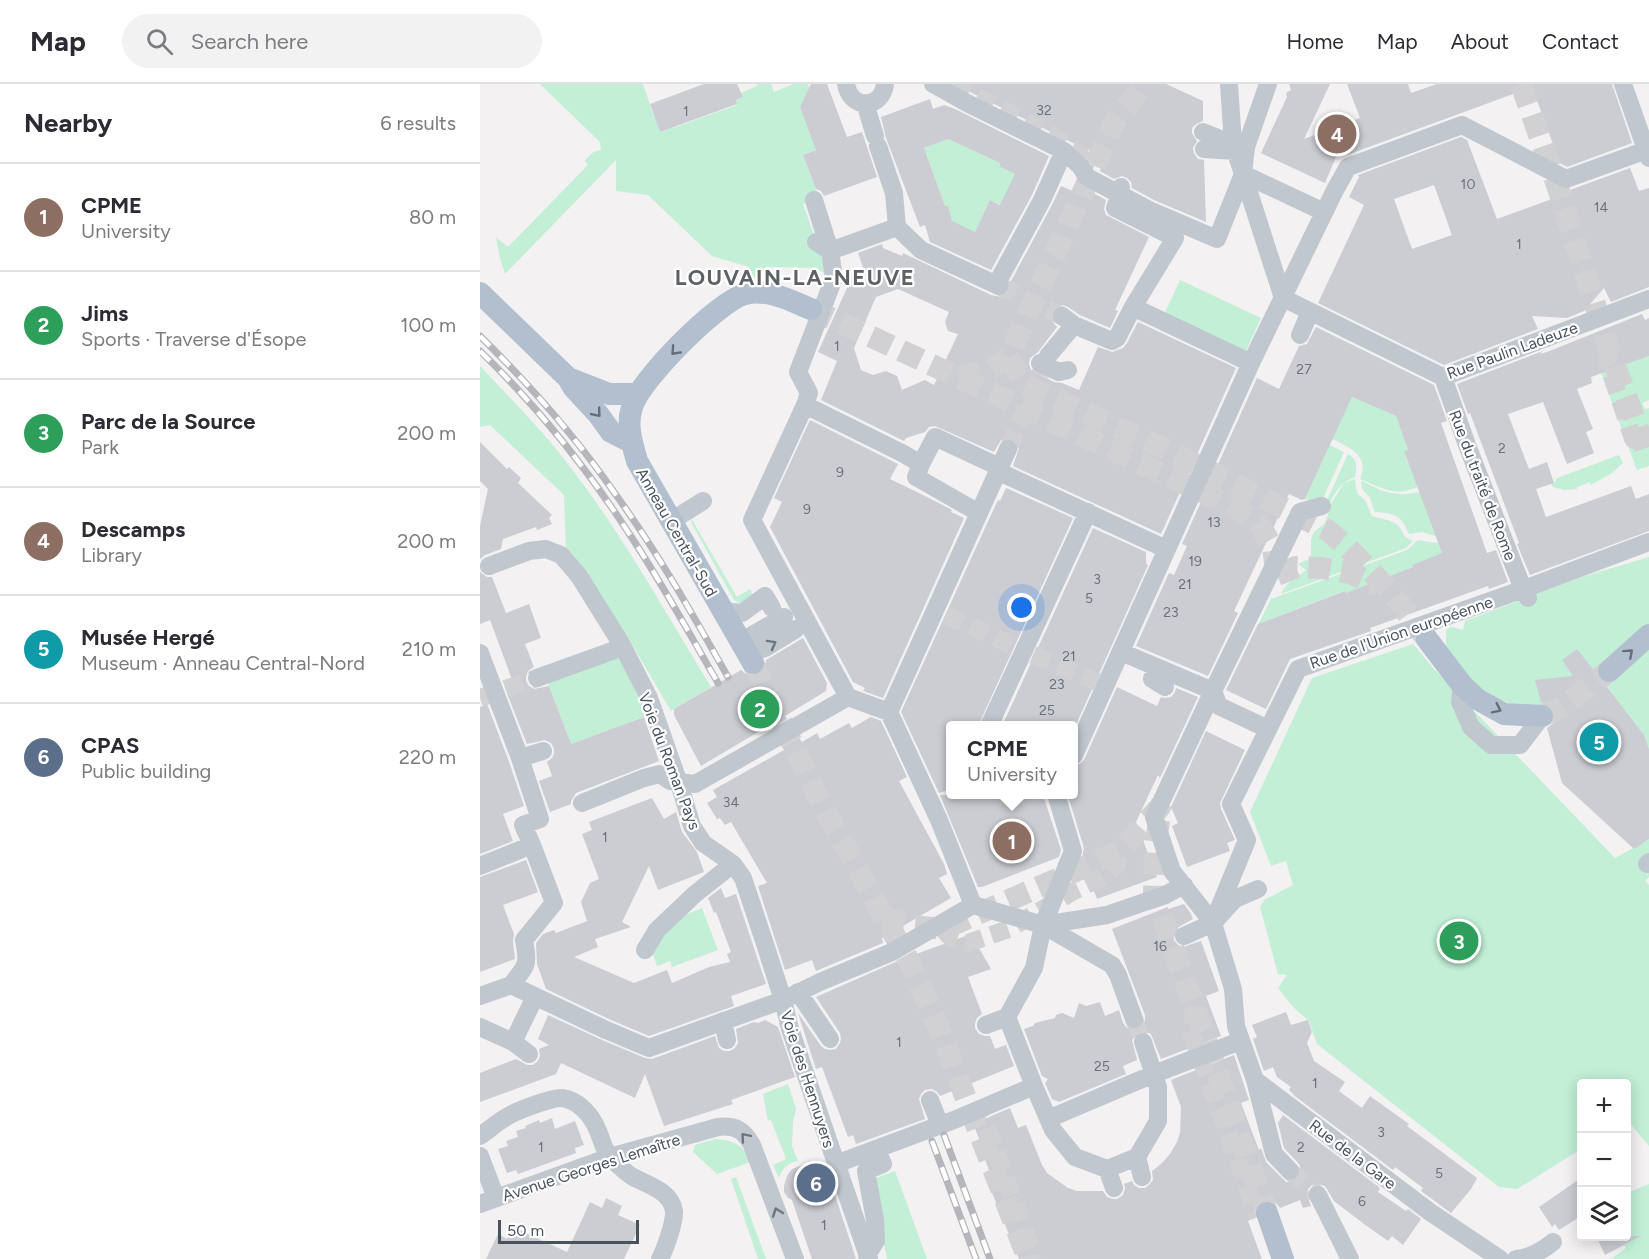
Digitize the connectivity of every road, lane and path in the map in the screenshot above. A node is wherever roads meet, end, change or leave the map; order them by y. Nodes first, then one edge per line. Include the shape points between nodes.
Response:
1 (846, 84) edge
2 (885, 84) edge
3 (933, 84) edge
4 (1229, 84) edge
5 (1268, 84) edge
6 (1623, 84) edge
7 (865, 103) junction
8 (1204, 140) dead end
9 (1234, 147) junction
10 (1064, 151) junction
11 (1648, 154) edge
12 (1243, 174) junction
13 (1121, 191) junction
14 (814, 200) dead end
15 (1324, 212) junction
16 (897, 227) junction
17 (823, 247) junction
18 (480, 293) edge
19 (1283, 298) junction
20 (1649, 299) edge
21 (1133, 307) junction
22 (811, 309) tunnel mouth
23 (1312, 313) junction
24 (1300, 335) dead end
25 (1251, 363) junction
26 (1068, 370) dead end
27 (568, 378) junction
28 (1444, 381) junction
29 (638, 394) junction
30 (805, 405) junction
31 (631, 442) junction
32 (1008, 449) tunnel mouth
33 (921, 464) junction
34 (997, 471) junction
35 (703, 501) dead end
36 (1322, 506) dead end
37 (1088, 512) junction
38 (979, 513) junction
39 (671, 521) junction
40 (1649, 542) edge
41 (1166, 549) junction
42 (489, 566) dead end
43 (1524, 590) junction
44 (721, 611) junction
45 (783, 615) junction
46 (1649, 635) edge
47 (1427, 639) tunnel mouth
48 (622, 645) junction
49 (743, 648) junction
50 (1121, 652) junction
51 (480, 653) edge
52 (1157, 668) junction
53 (1609, 671) tunnel mouth
54 (537, 678) tunnel mouth
55 (1462, 686) junction
56 (1166, 687) dead end
57 (1213, 691) junction
58 (848, 697) junction
59 (888, 712) junction
60 (1542, 716) joint
61 (991, 721) edge
62 (1268, 729) junction
63 (1078, 744) edge
64 (543, 751) dead end
65 (520, 758) junction
66 (675, 782) junction
67 (1057, 799) edge
68 (582, 803) dead end
69 (524, 848) junction
70 (480, 866) edge
71 (738, 871) junction
72 (1184, 885) junction
73 (1258, 889) dead end
74 (973, 905) junction
75 (1213, 923) junction
76 (1043, 925) junction
77 (1184, 936) dead end
78 (645, 950) dead end
79 (511, 985) junction
80 (480, 996) edge
81 (790, 996) junction
82 (536, 997) junction
83 (1007, 1017) junction
84 (1134, 1019) tunnel mouth
85 (723, 1021) junction
86 (986, 1025) dead end
87 (480, 1027) edge
88 (1238, 1034) junction
89 (831, 1039) dead end
90 (727, 1040) dead end
91 (513, 1042) junction
92 (1143, 1042) tunnel mouth
93 (529, 1054) dead end
94 (1255, 1080) junction
95 (1161, 1081) junction
96 (1035, 1097) junction
97 (930, 1100) dead end
98 (1048, 1119) junction
99 (940, 1125) junction
100 (480, 1136) edge
101 (878, 1153) dead end
102 (480, 1156) edge
103 (610, 1157) junction
104 (1137, 1157) junction
105 (836, 1161) junction
106 (1107, 1169) junction
107 (1290, 1171) tunnel mouth
108 (1142, 1177) dead end
109 (1114, 1188) dead end
110 (1318, 1195) tunnel mouth
111 (488, 1201) edge
112 (1262, 1215) tunnel mouth
113 (1553, 1242) dead end
114 (1282, 1255) edge
115 (868, 1257) edge
116 (660, 1259) edge
117 (795, 1259) edge
118 (1350, 1259) edge
119 (1500, 1259) edge
120 (1516, 1259) edge

1 - 7 street via 851,96
2 - 7 street via 879,98
3 - 10 street
4 - 9 street
5 - 12 street via 1246,147
6 - 11 street
7 - 16 street via 894,193
8 - 9 street
9 - 12 street
10 - 13 street via 1087,177
10 - 16 street via 998,286 921,250
11 - 15 street via 1566,179 1462,125 1428,131 1348,167
12 - 13 street via 1217,239 1189,230
12 - 15 street
12 - 19 street
13 - 21 street via 1115,208 1174,238
14 - 17 street
15 - 19 street
16 - 17 street
17 - 30 street via 834,278 798,372 809,393
18 - 27 main road
19 - 23 street, Rue Paulin Ladeuze
19 - 25 street via 1277,324
20 - 28 street, Rue Paulin Ladeuze
21 - 25 street
21 - 26 street via 1112,341 1068,320 1044,360 1059,372
22 -> 29 main road, Anneau Central-Sud via 765,293 745,294 712,314
23 - 24 street
23 - 28 street, Rue Paulin Ladeuze
25 - 41 street
27 - 29 main road via 609,394
27 -> 31 main road via 611,432
28 - 43 street, Rue du traité de Rome
29 - 31 main road, Anneau Central-Sud via 630,417
30 - 33 street via 899,458
30 - 58 street via 762,506 752,520 764,529
31 - 39 main road, Anneau Central-Sud via 637,461
32 - 34 street
33 - 34 street via 935,437 995,465
33 - 38 street via 916,477
34 - 37 street via 1050,500
34 - 38 street
35 - 39 street
36 - 57 street via 1300,512
37 - 41 street
37 - 61 street via 1067,570 1023,650
38 - 59 street via 930,642
39 - 44 main road, Anneau Central-Sud
40 - 43 street, Rue de l'Union européenne
41 - 50 street
42 - 48 street, Voie du Roman Pays via 529,551 546,549 561,555 579,576
43 - 62 street, Rue de l'Union européenne via 1299,669
44 - 45 street via 742,613 765,596
44 - 49 main road, Anneau Central-Sud
45 - 49 street
49 -> 45 street via 765,648
53 -> 46 main road
47 - 55 main road
48 - 54 street
48 - 66 street, Voie du Roman Pays via 649,698
50 - 52 street
50 - 63 street via 1101,683
51 - 65 street
52 - 56 street via 1152,679
52 - 57 street
55 -> 60 main road via 1504,714
55 - 60 street via 1460,702 1471,727 1491,745 1520,745
57 - 62 street via 1219,706
57 - 72 street via 1154,817 1172,871
58 - 59 street
58 - 66 street via 763,754 695,784
59 - 74 street via 944,818
62 - 75 street, Rue de l'Union européenne via 1231,804 1247,840
64 - 65 street
65 - 69 street via 543,817 523,825
66 - 68 street via 660,774
66 - 71 street, Voie du Roman Pays via 703,843
67 - 76 street via 1073,851
69 - 70 street
69 - 79 street via 554,903 545,923 524,940 528,959
71 - 78 street via 695,894 657,930
71 - 81 street
72 - 75 street
72 - 76 street via 1107,915
73 - 75 street via 1236,899
74 - 76 street
74 - 81 street via 892,952
75 - 77 street
75 - 88 street via 1233,988
76 - 83 street via 1034,968
76 - 84 street via 1118,963 1118,975
79 - 80 street
79 - 82 street
81 - 85 street
81 - 89 street
81 - 105 street, Voie des Hennuyers via 789,1029
82 - 85 street via 606,1030 648,1043
82 - 91 street
83 - 86 street
83 - 96 street
85 - 90 street
87 - 91 street
88 - 94 street
88 - 95 street
91 - 93 street
92 - 95 street
94 - 107 street via 1274,1154
94 - 119 street, Rue de la Gare via 1430,1212
95 - 98 street
95 - 104 street via 1158,1121
96 - 98 street
96 - 99 street
97 - 99 street
98 - 106 street via 1075,1157
99 - 105 street
100 - 103 street via 511,1114 559,1098 570,1100 588,1113
101 - 115 street via 883,1164 866,1171 876,1241
102 - 111 street
103 - 111 street, Avenue Georges Lemaître
103 - 116 street via 631,1176 659,1190 672,1205 667,1245
117 -> 103 street, Avenue Georges Lemaître via 755,1152 740,1130 718,1126
104 - 106 street
104 - 108 street
105 - 115 street, Voie des Hennuyers
106 - 109 street
110 - 118 street
112 - 114 main road
113 - 120 street via 1543,1250

